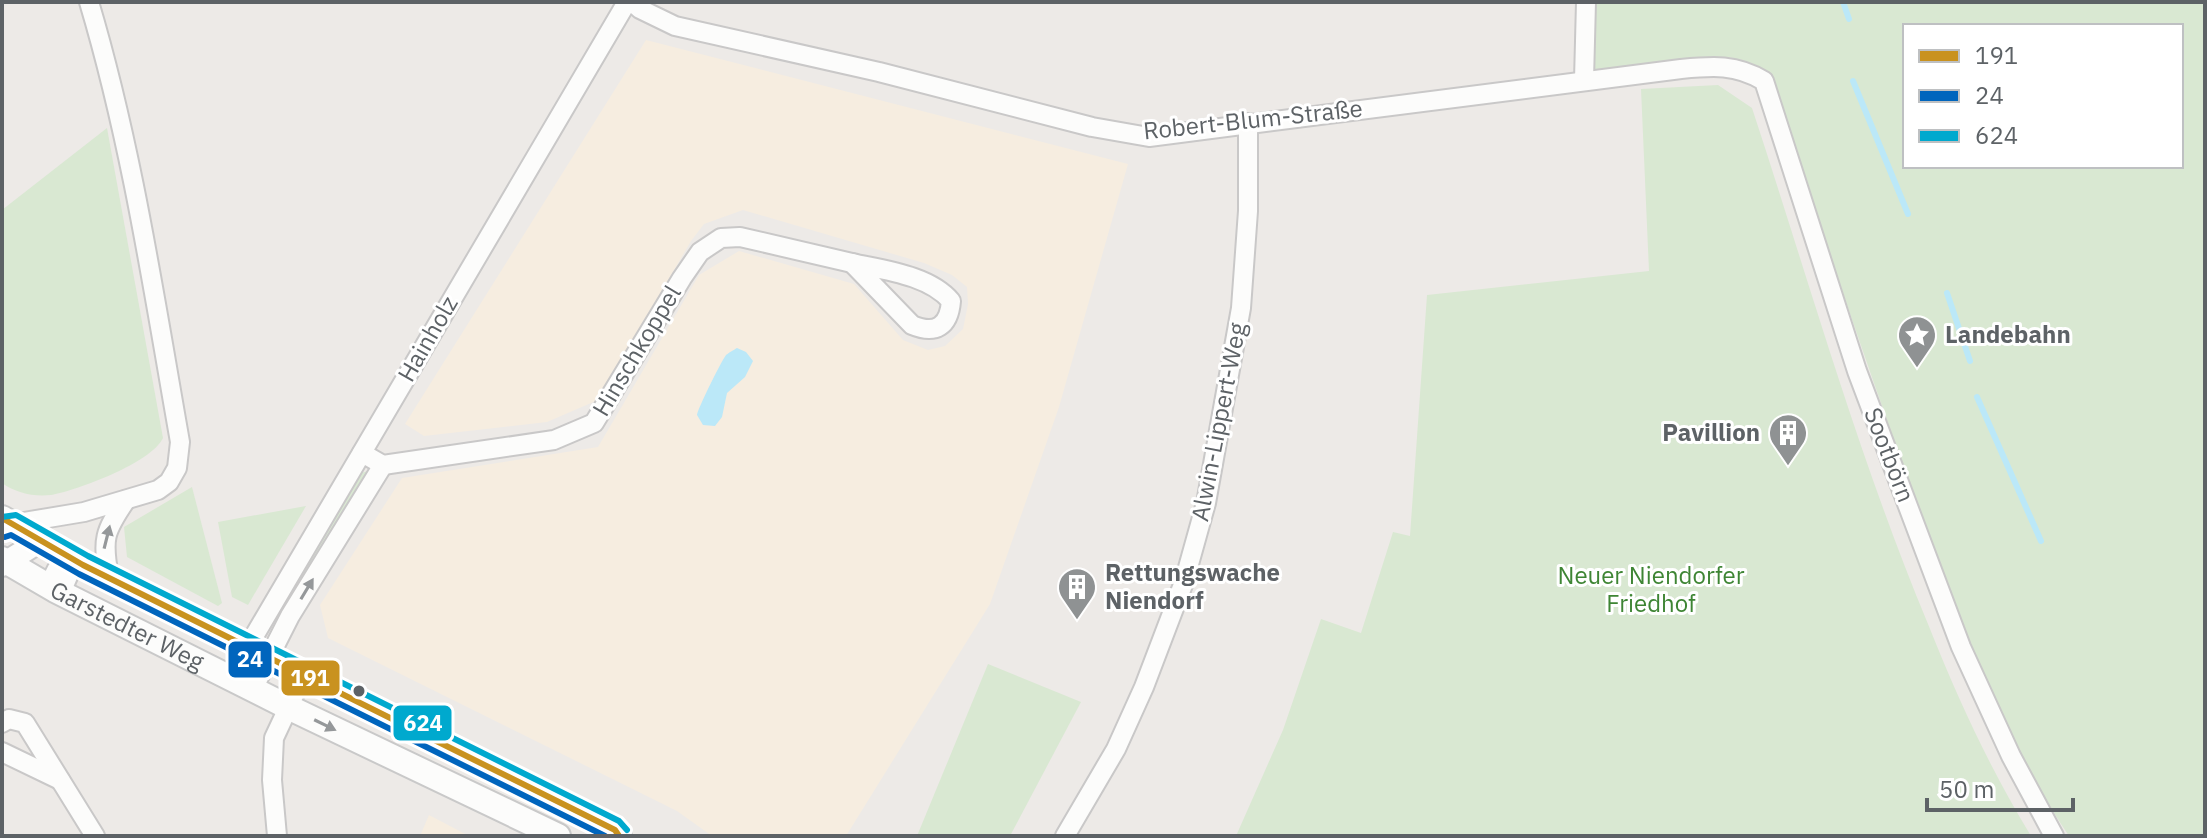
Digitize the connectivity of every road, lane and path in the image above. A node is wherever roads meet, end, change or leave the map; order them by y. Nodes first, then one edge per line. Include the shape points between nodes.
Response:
1 (89, 2) edge
2 (630, 2) edge
3 (1586, 2) edge
4 (1747, 70) joint
5 (1584, 80) junction
6 (1248, 123) junction
7 (852, 263) junction
8 (362, 453) junction
9 (383, 465) junction
10 (126, 500) junction
11 (84, 512) junction
12 (5, 523) edge
13 (40, 541) junction
14 (4, 562) edge
15 (109, 577) junction
16 (246, 646) junction
17 (269, 657) junction
18 (304, 674) junction
19 (230, 677) junction
20 (253, 689) junction
21 (288, 707) junction
22 (2, 723) edge
23 (2, 752) edge
24 (60, 780) junction
25 (95, 836) edge
26 (277, 836) edge
27 (558, 836) edge
28 (619, 836) edge
29 (1065, 836) edge
30 (2054, 836) edge

1 - 10 street via 133,180 180,442 180,460 169,482
2 - 6 street, Robert-Blum-Straße via 675,26 1092,127 1149,137
2 - 8 street, Hainholz
3 - 5 street
4 - 5 street, Robert-Blum-Straße via 1688,68
4 - 30 street, Sootbörn via 1764,81 1857,371 1961,647
5 - 6 street, Robert-Blum-Straße
6 - 29 street, Alwin-Lippert-Weg via 1241,308 1206,503 1184,582 1144,687 1116,749
7 - 7 street, Hinschkoppel via 942,290 951,301 949,316 939,327 924,331 912,325
7 - 9 street, Hinschkoppel via 740,237 721,238 700,252 682,278 594,423 554,440
8 - 9 street
8 - 16 street, Hainholz
17 -> 9 street
10 - 11 street
15 -> 10 street via 103,549 108,526
11 - 12 street
11 - 13 street
12 - 13 main road, Garstedter Weg
13 - 14 street
13 - 15 main road, Garstedter Weg
14 - 19 main road, Garstedter Weg
15 - 16 main road, Garstedter Weg
16 - 17 main road, Garstedter Weg
16 - 19 street, Hainholz
17 - 18 main road, Garstedter Weg
17 - 20 street
18 - 21 street
18 - 28 main road, Garstedter Weg
19 - 20 main road, Garstedter Weg
20 - 21 main road, Garstedter Weg
21 - 26 street via 271,753
21 -> 27 main road, Garstedter Weg
22 - 24 street via 25,723
23 - 24 street
24 - 25 street

